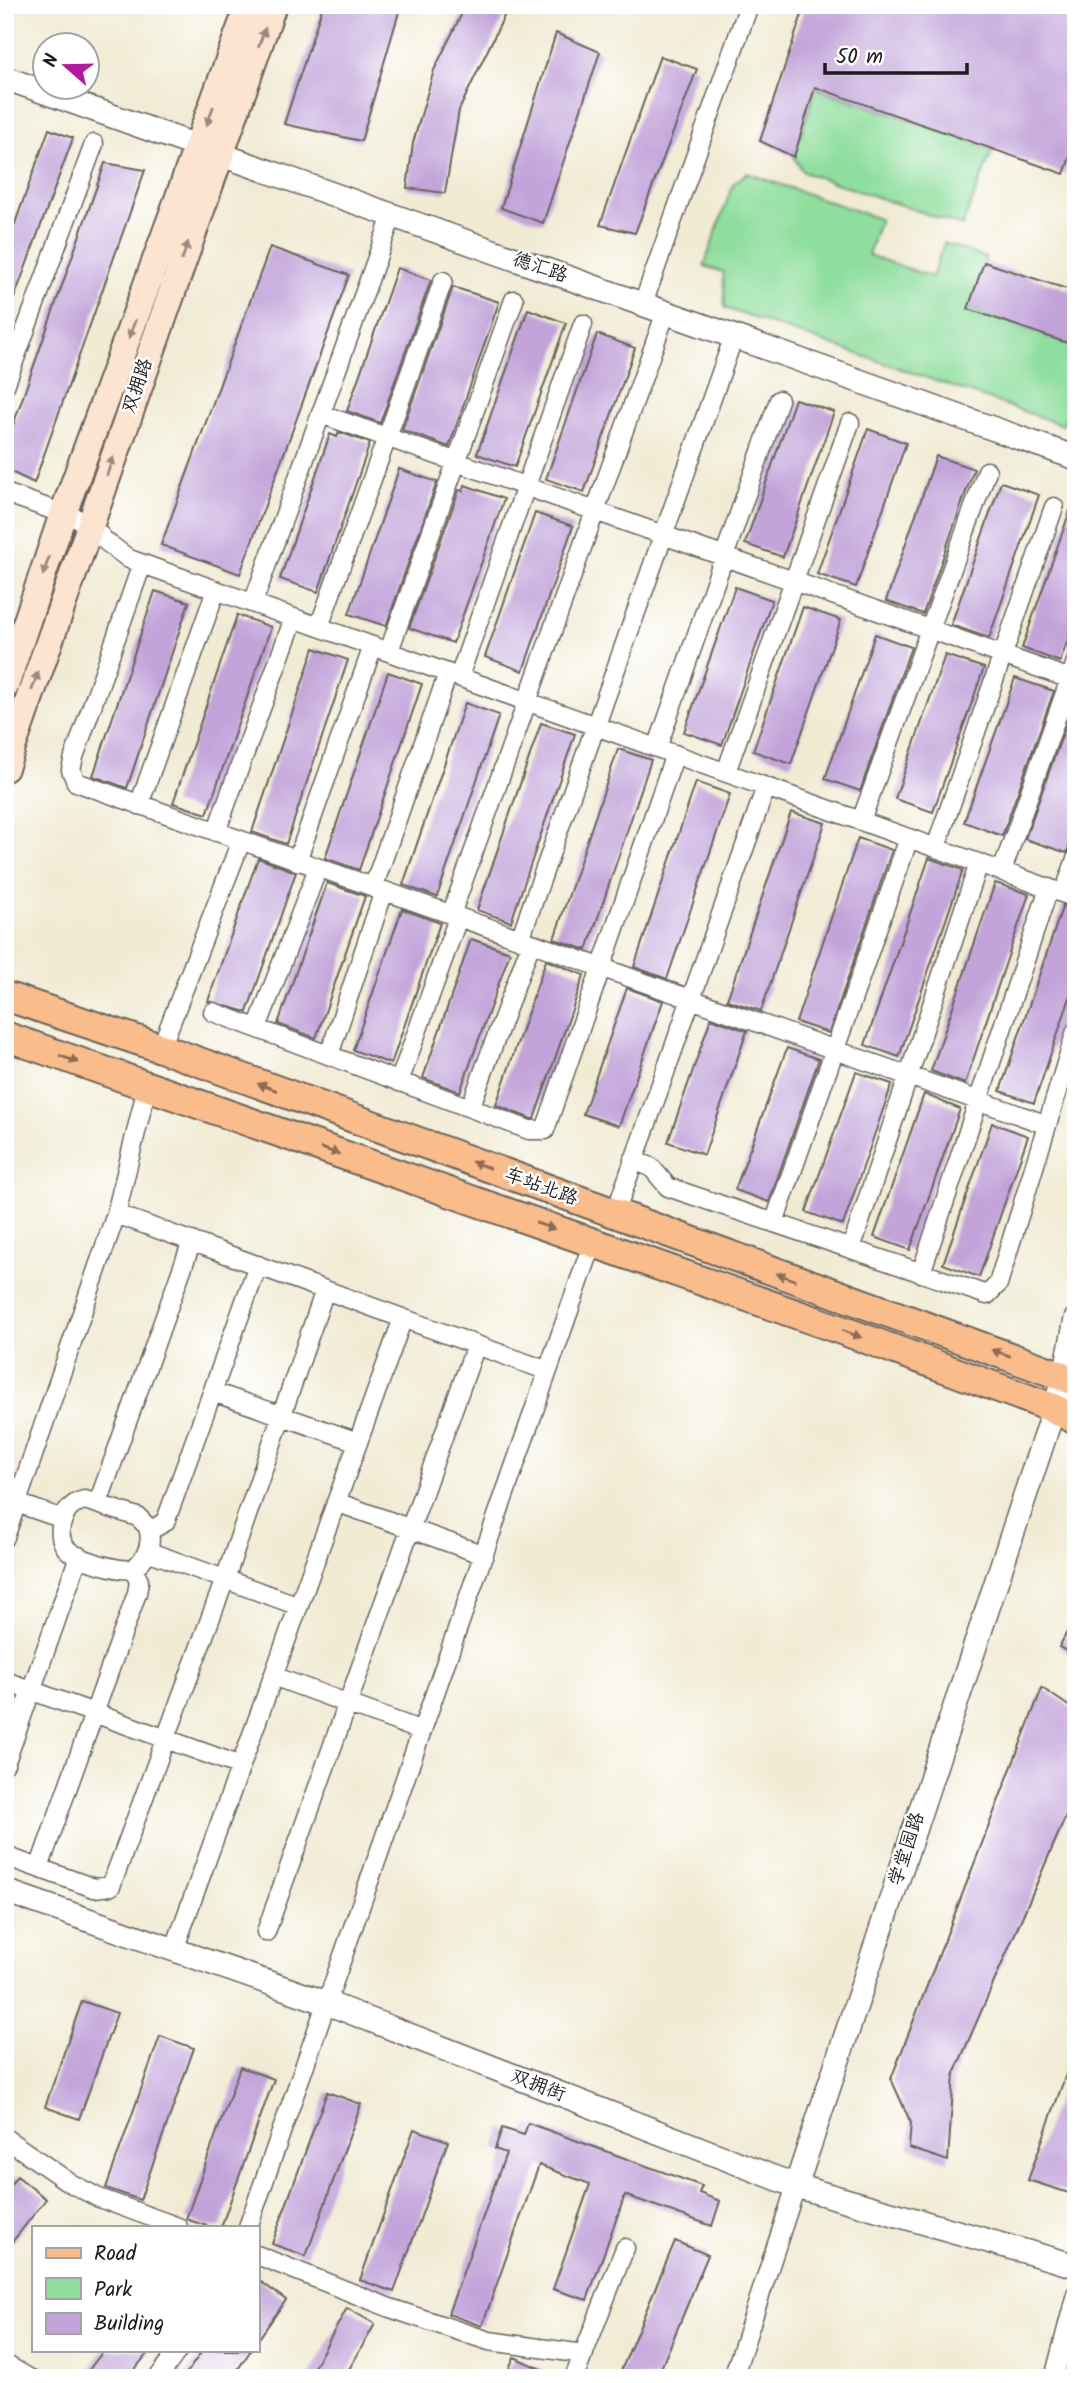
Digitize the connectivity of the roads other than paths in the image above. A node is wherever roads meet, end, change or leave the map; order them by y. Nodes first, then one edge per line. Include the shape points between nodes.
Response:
1 (249, 5) edge
2 (273, 5) edge
3 (749, 5) edge
4 (5, 78) edge
5 (94, 144) dead end
6 (210, 150) junction
7 (392, 216) junction
8 (443, 281) dead end
9 (514, 300) dead end
10 (643, 304) junction
11 (666, 312) junction
12 (583, 324) dead end
13 (734, 336) junction
14 (5, 386) edge
15 (779, 400) dead end
16 (321, 414) junction
17 (849, 423) dead end
18 (388, 437) junction
19 (1076, 458) edge
20 (459, 462) junction
21 (987, 471) dead end
22 (526, 486) junction
23 (5, 493) edge
24 (1054, 507) dead end
25 (594, 510) junction
26 (63, 514) junction
27 (89, 523) junction
28 (664, 535) junction
29 (724, 556) junction
30 (142, 564) junction
31 (794, 581) junction
32 (216, 590) junction
33 (253, 603) junction
34 (294, 618) junction
35 (319, 627) junction
36 (930, 629) junction
37 (381, 649) junction
38 (1003, 655) junction
39 (1074, 674) edge
40 (454, 675) junction
41 (5, 686) edge
42 (526, 701) junction
43 (596, 726) junction
44 (657, 748) junction
45 (675, 754) junction
46 (5, 768) edge
47 (726, 772) junction
48 (766, 787) junction
49 (139, 805) junction
50 (861, 821) junction
51 (216, 832) junction
52 (909, 838) junction
53 (241, 841) junction
54 (936, 847) junction
55 (1076, 859) edge
56 (297, 861) junction
57 (979, 863) junction
58 (318, 868) junction
59 (1002, 871) junction
60 (379, 889) junction
61 (1063, 893) edge
62 (455, 916) junction
63 (525, 941) junction
64 (603, 968) junction
65 (5, 996) edge
66 (691, 999) junction
67 (213, 1012) dead end
68 (257, 1028) junction
69 (1076, 1031) edge
70 (5, 1036) edge
71 (161, 1048) junction
72 (834, 1050) junction
73 (329, 1055) junction
74 (907, 1076) junction
75 (399, 1082) junction
76 (147, 1087) junction
77 (978, 1100) junction
78 (470, 1108) junction
79 (1039, 1122) dead end
80 (633, 1160) junction
81 (116, 1214) junction
82 (615, 1214) junction
83 (774, 1223) junction
84 (192, 1241) junction
85 (593, 1242) junction
86 (850, 1249) junction
87 (258, 1265) junction
88 (920, 1273) junction
89 (325, 1290) junction
90 (403, 1318) junction
91 (1076, 1319) edge
92 (476, 1345) junction
93 (548, 1371) junction
94 (1070, 1378) edge
95 (212, 1392) junction
96 (1065, 1414) edge
97 (281, 1416) junction
98 (358, 1442) junction
99 (11, 1501) edge
100 (336, 1502) junction
101 (98, 1503) junction
102 (63, 1520) junction
103 (411, 1529) junction
104 (149, 1531) junction
105 (5, 1537) edge
106 (148, 1551) junction
107 (484, 1555) junction
108 (79, 1556) junction
109 (133, 1569) junction
110 (225, 1579) junction
111 (299, 1606) junction
112 (273, 1676) junction
113 (5, 1681) edge
114 (32, 1690) junction
115 (348, 1704) junction
116 (95, 1713) junction
117 (422, 1731) junction
118 (166, 1739) junction
119 (5, 1764) edge
120 (241, 1766) junction
121 (5, 1856) edge
122 (39, 1868) junction
123 (5, 1891) edge
124 (266, 1932) dead end
125 (174, 1950) junction
126 (327, 2003) junction
127 (5, 2138) edge
128 (796, 2186) junction
129 (175, 2226) edge
130 (248, 2226) edge
131 (625, 2248) dead end
132 (259, 2256) edge
133 (1076, 2266) edge
134 (1076, 2294) edge
135 (177, 2352) edge
136 (584, 2354) junction
137 (5, 2364) edge
138 (29, 2378) edge
139 (158, 2378) edge
140 (574, 2378) edge
141 (733, 2378) edge
142 (1054, 2378) edge

1 -> 6 main road, 双拥路
6 -> 2 main road, 双拥路
3 - 10 street
4 - 6 street, 德汇路
5 - 14 street
6 - 7 street, 德汇路
6 -> 26 main road, 双拥路
27 -> 6 main road, 双拥路
7 - 10 street, 德汇路
7 - 16 street
8 - 18 street
9 - 20 street
10 - 11 street, 德汇路
11 - 13 street, 德汇路
11 - 25 street
12 - 22 street
13 - 19 street, 德汇路
13 - 28 street
15 - 29 street
16 - 18 street
16 - 33 street
17 - 31 street
18 - 20 street
18 - 35 street
20 - 22 street
20 - 37 street
21 - 36 street
22 - 25 street
22 - 40 street
23 - 26 street
24 - 38 street
25 - 28 street
25 - 42 street
26 - 27 street
26 -> 41 main road, 双拥路
27 - 30 street via 119,553
46 -> 27 main road, 双拥路
28 - 29 street
28 - 43 street
29 - 31 street
29 - 44 street
30 - 32 street
30 - 49 street via 71,769 76,782
31 - 36 street
31 - 47 street
32 - 33 street
32 - 49 street
33 - 34 street
34 - 35 street
34 - 51 street
35 - 37 street
36 - 38 street
36 - 50 street
37 - 40 street
37 - 56 street
38 - 39 street
38 - 54 street
39 - 59 street
40 - 42 street
40 - 60 street
42 - 43 street
42 - 62 street
43 - 44 street
43 - 63 street
44 - 45 street
45 - 47 street
45 - 64 street
47 - 48 street
48 - 50 street
48 - 66 street
49 - 51 street
50 - 52 street
51 - 53 street
52 - 54 street
52 - 72 street
53 - 56 street
53 - 71 street
54 - 57 street
55 - 61 street
56 - 58 street
57 - 59 street
57 - 74 street
58 - 60 street
58 - 68 street
59 - 61 street
60 - 62 street
60 - 73 street
61 - 77 street
62 - 63 street
62 - 75 street
63 - 64 street
63 - 78 street
64 - 66 street
64 - 78 street via 545,1130 529,1130
65 - 71 main road, 车站北路
66 - 72 street
66 - 80 street
67 - 68 street
68 - 73 street
69 - 88 street via 998,1284 987,1295 980,1295
70 -> 76 main road, 车站北路
82 -> 71 main road, 车站北路
72 - 74 street
72 - 83 street
73 - 75 street
74 - 77 street
74 - 86 street
75 - 78 street
76 - 81 street
76 -> 85 main road, 车站北路
77 - 79 street
77 - 88 street
80 - 82 street
80 - 83 street via 651,1167 668,1187
81 - 84 street
81 - 99 street
94 -> 82 main road, 车站北路
83 - 86 street
84 - 87 street
84 - 101 street
85 - 93 street
85 -> 96 main road, 车站北路
86 - 88 street
87 - 89 street
87 - 95 street
89 - 90 street
89 - 97 street
90 - 92 street
90 - 98 street
91 - 94 street, 学堂园路
92 - 93 street
92 - 103 street
93 - 107 street
94 - 96 street, 学堂园路
95 - 97 street
95 - 104 street via 165,1522
96 - 128 street, 学堂园路
97 - 98 street
97 - 110 street
98 - 100 street
99 - 102 street
99 - 105 street
100 - 103 street
100 - 111 street
101 - 102 street via 77,1502
101 - 104 street via 138,1517
102 - 108 street via 65,1546
103 - 107 street
103 - 115 street
104 - 106 street
106 - 109 street
106 - 110 street
107 - 117 street
108 - 109 street via 117,1569
108 - 114 street
109 - 116 street via 139,1581 137,1593
110 - 111 street
110 - 118 street
111 - 112 street
112 - 115 street
112 - 120 street
113 - 114 street
114 - 116 street
114 - 119 street
115 - 117 street
115 - 124 street
116 - 118 street
116 - 122 street
117 - 126 street
118 - 120 street
118 - 122 street via 111,1886 94,1888
120 - 125 street
121 - 122 street
123 - 125 street, 双拥街
125 - 126 street, 双拥街
126 - 128 street, 双拥街
126 - 130 street
127 - 129 street via 99,2198
128 - 133 street, 双拥街
128 - 141 street, 学堂园路
131 - 136 street
132 - 136 street via 489,2341
134 - 142 street
135 - 139 street
136 - 140 street
137 - 138 street

